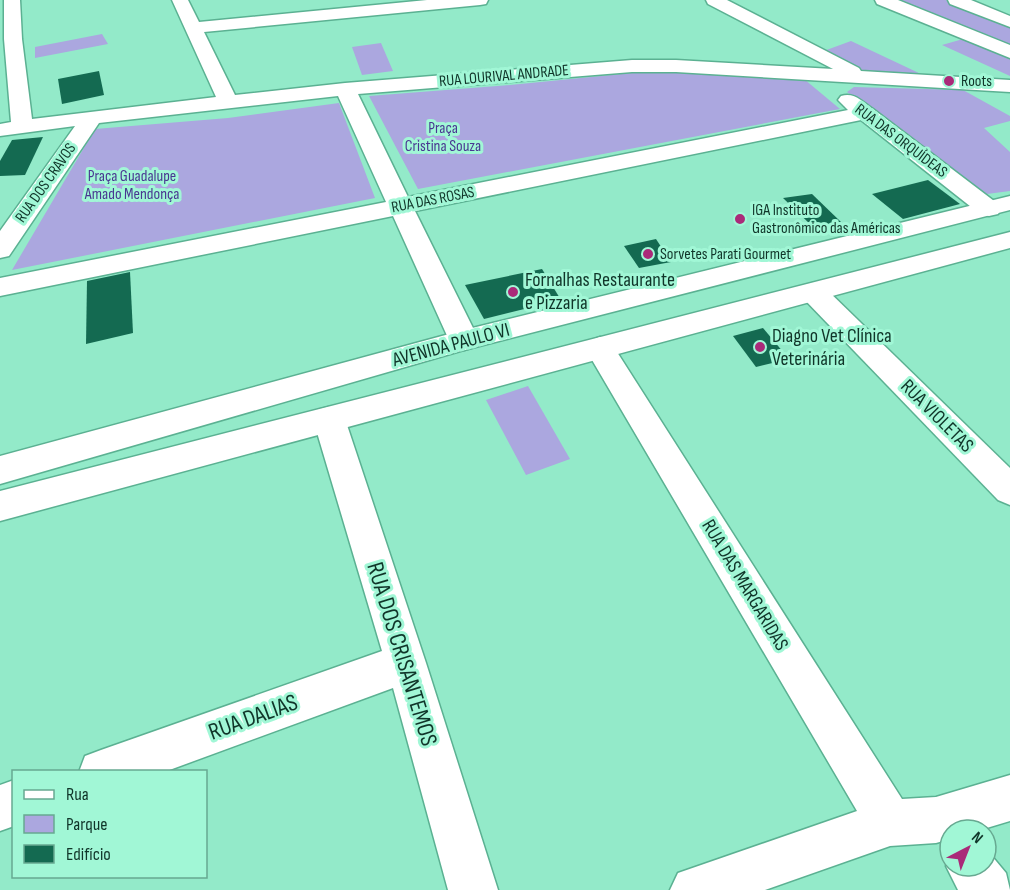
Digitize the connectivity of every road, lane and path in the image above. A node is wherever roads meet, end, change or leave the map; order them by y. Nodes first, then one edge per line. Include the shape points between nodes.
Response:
1 (12, 0) edge
2 (180, 0) edge
3 (480, 0) edge
4 (714, 0) edge
5 (883, 0) edge
6 (957, 0) edge
7 (995, 0) edge
8 (1010, 6) edge
9 (1010, 22) edge
10 (192, 28) junction
11 (7, 40) edge
12 (1010, 52) edge
13 (813, 75) junction
14 (862, 77) junction
15 (1010, 86) edge
16 (345, 89) junction
17 (229, 103) junction
18 (866, 113) junction
19 (92, 117) junction
20 (22, 125) junction
21 (0, 130) edge
22 (402, 206) junction
23 (1000, 206) edge
24 (1010, 240) edge
25 (0, 250) edge
26 (0, 287) edge
27 (813, 292) junction
28 (464, 340) junction
29 (600, 348) junction
30 (329, 419) junction
31 (997, 459) edge
32 (0, 470) edge
33 (1010, 490) edge
34 (0, 506) edge
35 (406, 663) junction
36 (104, 770) edge
37 (1010, 798) edge
38 (968, 818) edge
39 (890, 823) junction
40 (938, 829) edge
41 (473, 890) edge
42 (695, 890) edge

1 - 11 street
2 - 10 street
3 - 10 street
4 - 14 street
5 - 12 street
6 - 9 street
7 - 8 street
10 - 17 street
11 - 20 street
13 - 14 street, RUA LOURIVAL ANDRADE
13 - 16 street, RUA LOURIVAL ANDRADE via 632,66
13 - 18 street, RUA DAS ORQUÍDEAS
14 - 15 street, RUA LOURIVAL ANDRADE
16 - 17 street, RUA LOURIVAL ANDRADE
16 - 22 street
17 - 19 street, RUA LOURIVAL ANDRADE
18 - 22 street, RUA DAS ROSAS
18 - 23 street, RUA DAS ORQUÍDEAS
19 - 20 street, RUA LOURIVAL ANDRADE
19 - 25 street, RUA DOS CRAVOS
20 - 21 street, RUA LOURIVAL ANDRADE
22 - 26 street, RUA DAS ROSAS
22 - 28 street
23 - 28 street, AVENIDA PAULO VI
24 - 27 street, AVENIDA PAULO VI
27 - 29 street, AVENIDA PAULO VI
27 - 31 street, RUA VIOLETAS
28 - 32 street, AVENIDA PAULO VI
29 - 30 street, AVENIDA PAULO VI
29 - 39 street, RUA DAS MARGARIDAS
30 - 34 street, AVENIDA PAULO VI
30 - 35 street, RUA DOS CRISANTEMOS
31 - 33 street, RUA VIOLETAS
35 - 36 street, RUA DALIAS
35 - 41 street, RUA DOS CRISANTEMOS
37 - 38 street
39 - 40 street
39 - 42 street

